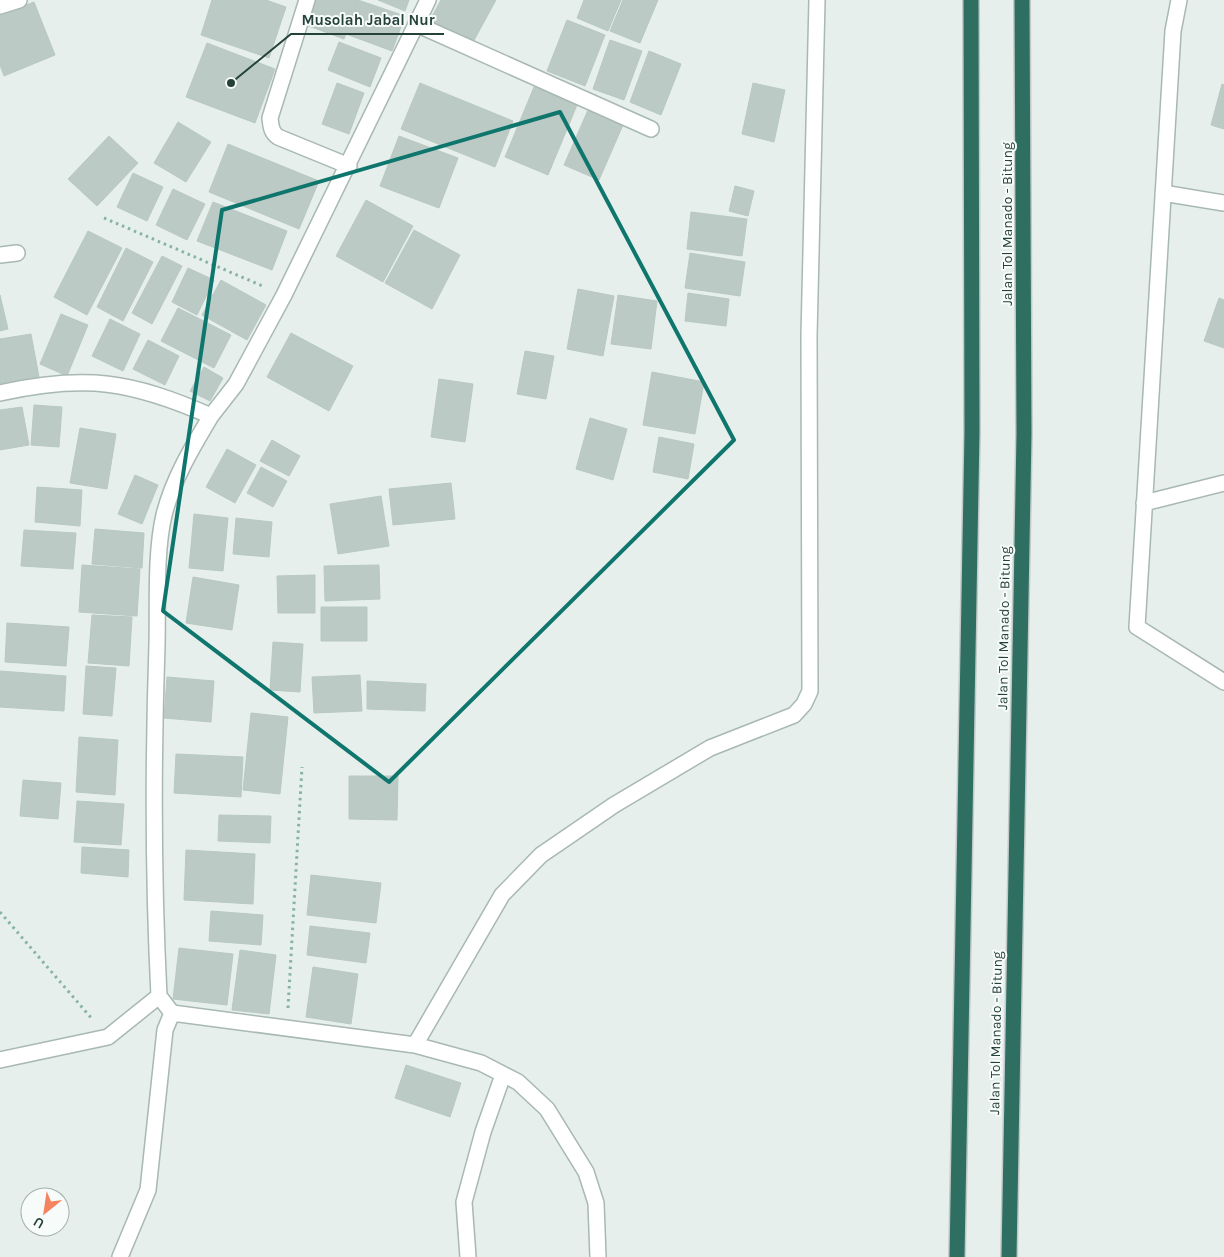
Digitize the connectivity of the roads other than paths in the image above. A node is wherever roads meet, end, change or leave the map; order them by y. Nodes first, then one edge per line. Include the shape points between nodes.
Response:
1 (19, 0) edge
2 (307, 0) edge
3 (428, 0) edge
4 (817, 0) edge
5 (971, 0) edge
6 (1022, 0) edge
7 (1179, 0) edge
8 (0, 6) edge
9 (416, 24) junction
10 (651, 128) dead end
11 (349, 166) junction
12 (1163, 193) junction
13 (1224, 203) edge
14 (17, 253) dead end
15 (0, 255) edge
16 (0, 393) edge
17 (211, 416) junction
18 (1224, 483) edge
19 (1144, 503) junction
20 (1224, 682) edge
21 (159, 996) junction
22 (172, 1012) junction
23 (415, 1045) junction
24 (0, 1060) edge
25 (503, 1075) junction
26 (120, 1257) edge
27 (468, 1257) edge
28 (598, 1257) edge
29 (957, 1257) edge
30 (1009, 1257) edge

1 - 8 street
2 - 11 street via 270,118 273,134
3 - 9 street
4 - 23 street via 809,336 810,691 794,715 710,748 614,805 542,855 502,895
5 - 29 highway via 972,432
6 - 30 highway, Jalan Tol Manado - Bitung via 1024,434
7 - 12 street via 1173,31
9 - 10 street
9 - 11 street
11 - 17 street via 236,384
12 - 13 street
12 - 19 street
14 - 15 street
16 - 17 street via 71,382 110,383 162,395
17 - 21 street via 181,468 164,517 156,679
18 - 19 street
19 - 20 street via 1137,627
21 - 22 street
21 - 24 street via 108,1037
22 - 23 street
22 - 26 street via 165,1030 148,1190
23 - 25 street via 481,1063
25 - 27 street via 464,1202
25 - 28 street via 518,1082 547,1110 586,1172 596,1203

